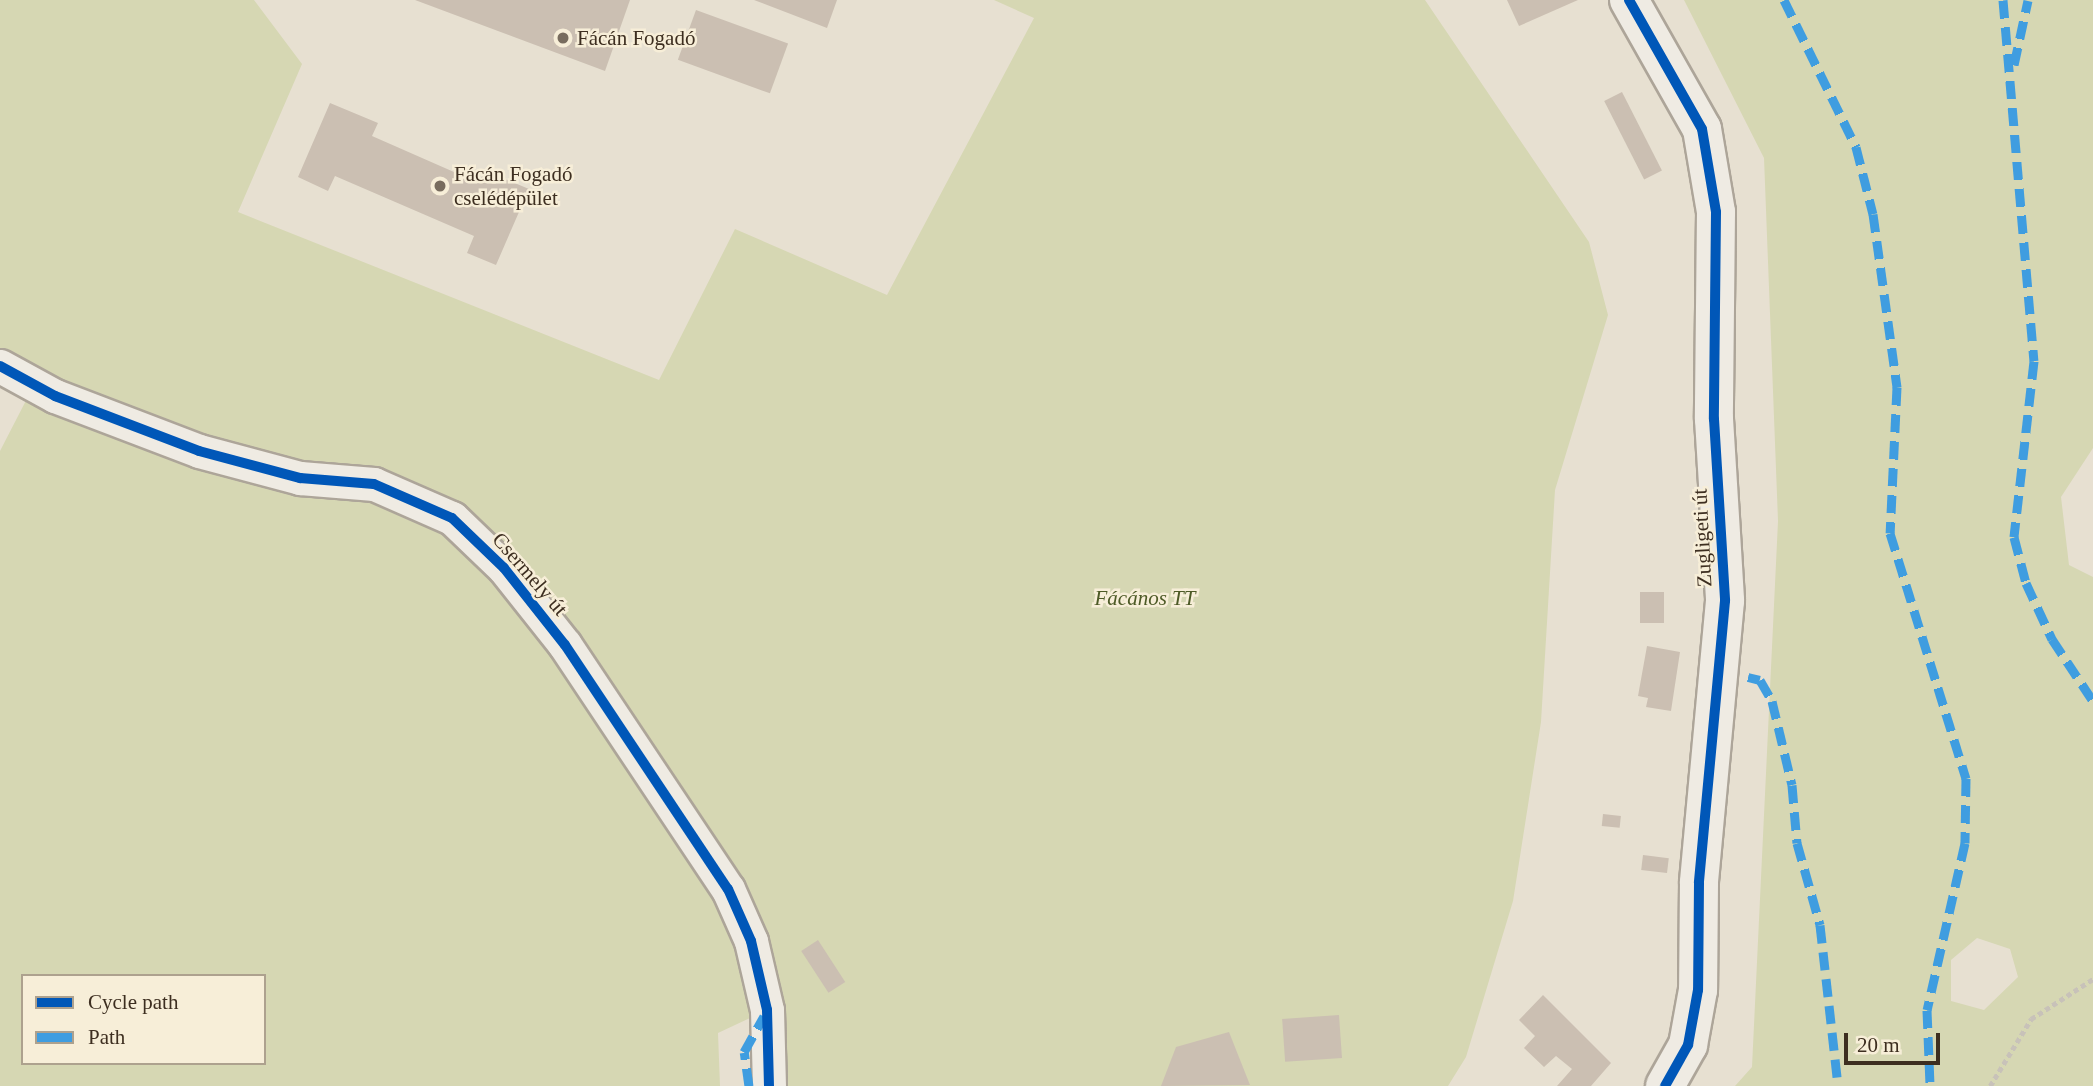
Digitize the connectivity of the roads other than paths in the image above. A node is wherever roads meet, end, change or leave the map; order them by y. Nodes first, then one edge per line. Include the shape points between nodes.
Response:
1 (1629, 0) edge
2 (0, 366) edge
3 (769, 1086) edge
4 (1665, 1086) edge

1 - 4 street, Zugligeti út via 1702,129 1716,212 1714,419 1725,601 1699,883 1698,990 1688,1045
2 - 3 street, Csermely út via 55,396 199,451 300,478 374,484 452,519 504,568 565,645 728,889 751,941 767,1010

